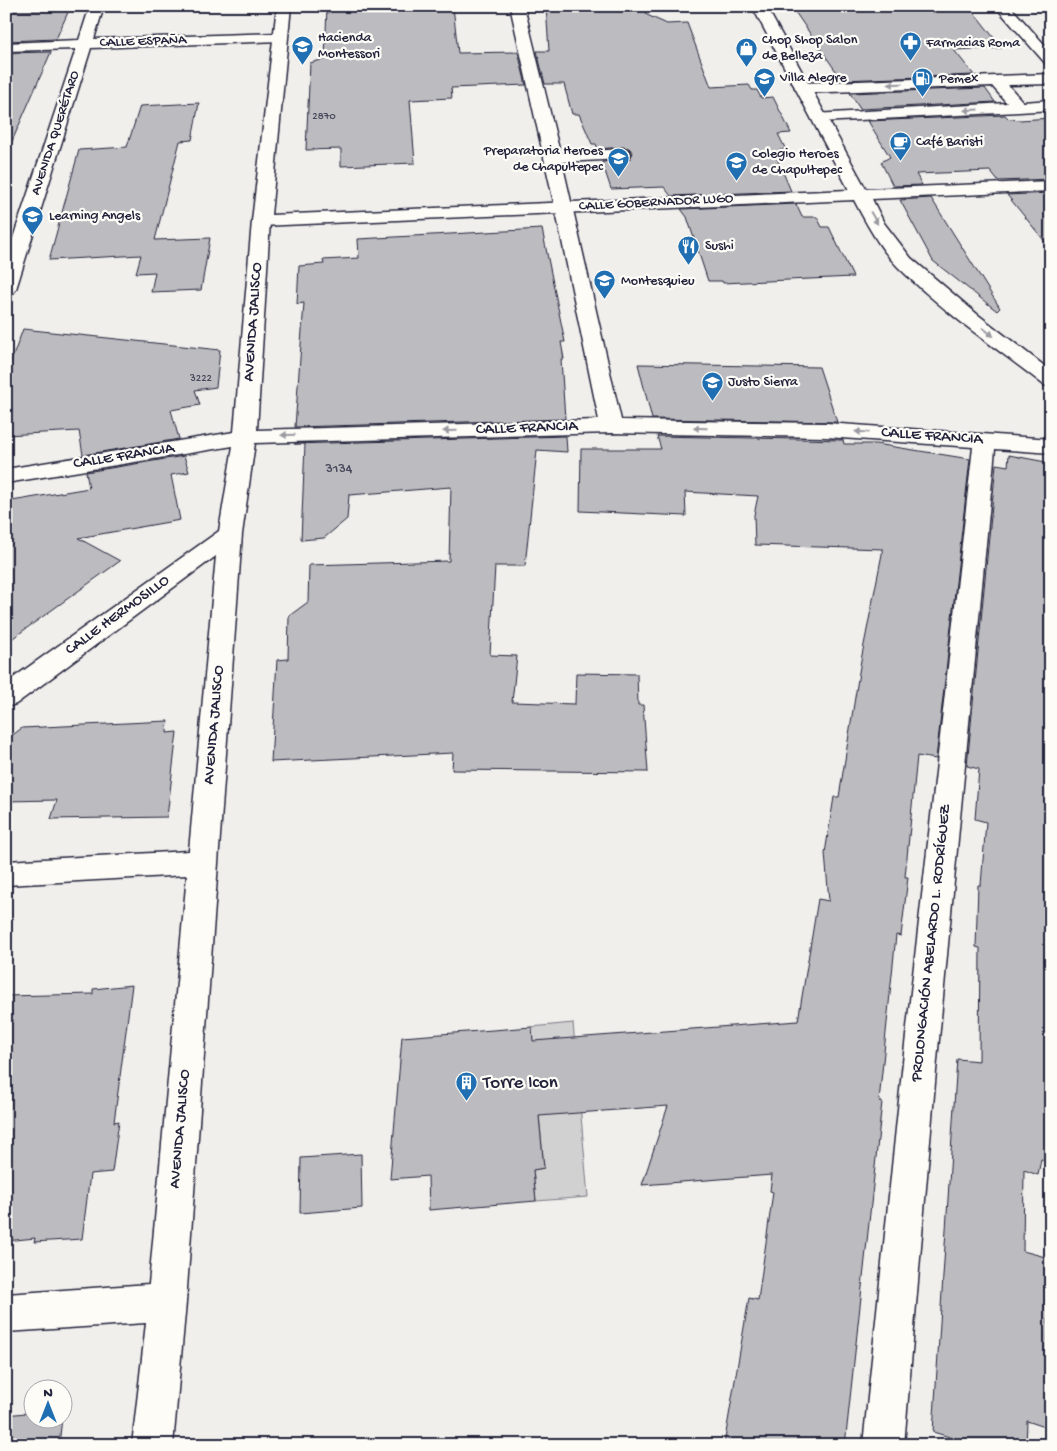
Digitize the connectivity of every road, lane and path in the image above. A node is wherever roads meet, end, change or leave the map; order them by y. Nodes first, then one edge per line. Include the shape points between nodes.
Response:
1 (97, 6) edge
2 (284, 6) edge
3 (517, 6) edge
4 (758, 6) edge
5 (1002, 6) edge
6 (280, 37) junction
7 (84, 44) junction
8 (6, 47) edge
9 (1051, 61) edge
10 (1051, 78) edge
11 (996, 81) junction
12 (803, 88) junction
13 (1051, 105) edge
14 (1019, 107) junction
15 (820, 117) junction
16 (623, 154) dead end
17 (552, 158) junction
18 (1051, 186) edge
19 (860, 194) junction
20 (564, 207) junction
21 (261, 221) junction
22 (6, 289) edge
23 (1051, 381) edge
24 (611, 426) junction
25 (246, 437) junction
26 (984, 441) junction
27 (1051, 446) edge
28 (6, 476) edge
29 (230, 534) junction
30 (6, 698) edge
31 (204, 862) junction
32 (6, 873) edge
33 (167, 1302) junction
34 (6, 1314) edge
35 (152, 1445) edge
36 (883, 1445) edge

1 - 7 street, AVENIDA QUERÉTARO
2 - 6 street, AVENIDA JALISCO
3 - 17 street
4 - 12 street
5 - 9 street
6 - 7 street, CALLE ESPAÑA
6 - 21 street, AVENIDA JALISCO
7 - 8 street, CALLE ESPAÑA
7 - 22 street, AVENIDA QUERÉTARO
10 - 11 street
11 -> 12 street
11 - 14 street
12 - 15 street
13 - 14 street
14 -> 15 street
15 - 19 street
16 - 17 street
17 - 20 street
18 - 19 street, CALLE GOBERNADOR LUGO
19 - 20 street, CALLE GOBERNADOR LUGO
19 -> 23 street via 876,224 904,262
20 - 21 street, CALLE GOBERNADOR LUGO
20 - 24 street
21 - 25 street, AVENIDA JALISCO
24 -> 25 street, CALLE FRANCIA
26 -> 24 street, CALLE FRANCIA via 826,430
25 - 28 street, CALLE FRANCIA
25 - 29 street, AVENIDA JALISCO
26 - 27 street, CALLE FRANCIA
26 - 36 street, PROLONGACIÓN ABELARDO L. RODRÍGUEZ
29 - 30 street, CALLE HERMOSILLO
29 - 31 street, AVENIDA JALISCO
31 - 32 street
31 - 33 street, AVENIDA JALISCO
33 - 34 street
33 - 35 street, AVENIDA JALISCO

